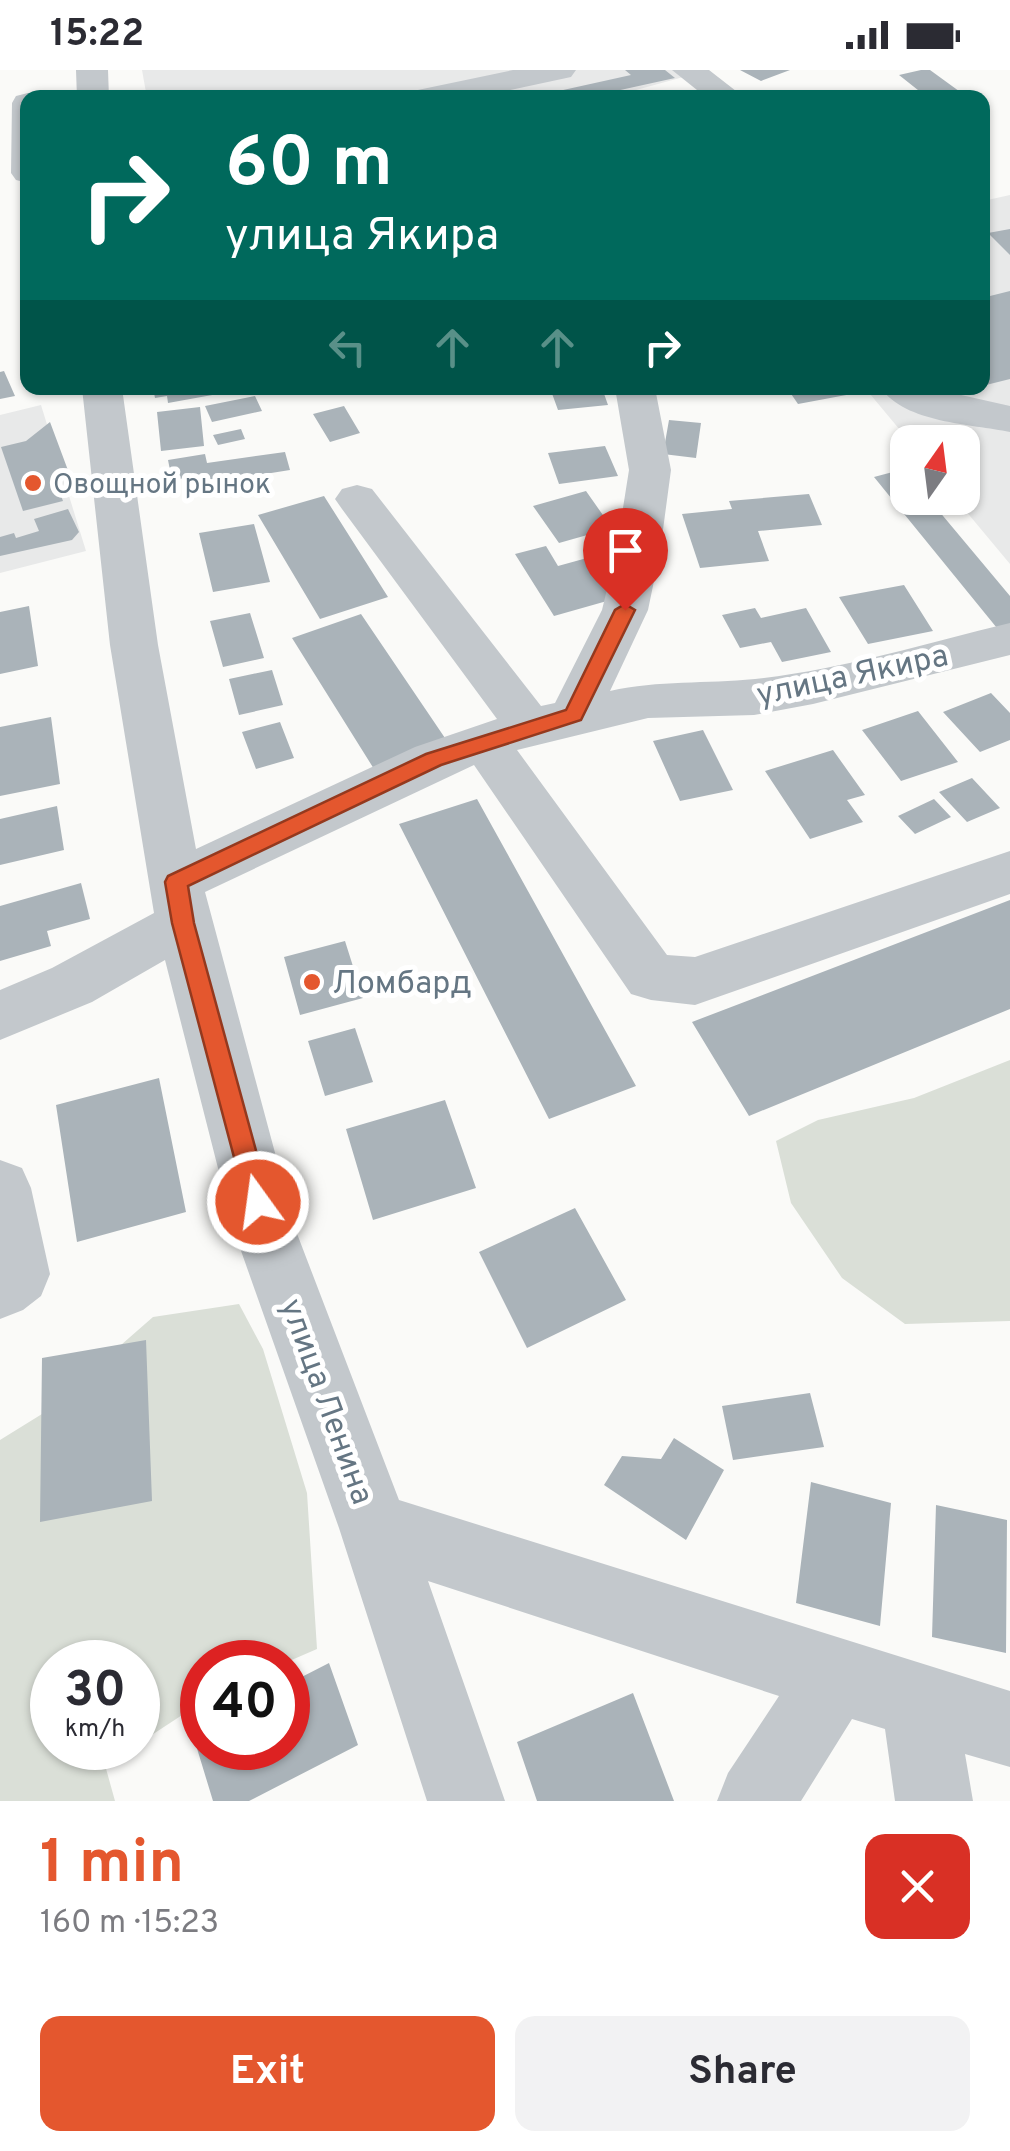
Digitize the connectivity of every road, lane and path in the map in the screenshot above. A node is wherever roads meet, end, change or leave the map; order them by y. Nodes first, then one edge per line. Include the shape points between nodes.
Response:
1 (560, 70) edge
2 (688, 70) edge
3 (463, 90) edge
4 (718, 90) edge
5 (103, 395) edge
6 (637, 395) edge
7 (914, 395) edge
8 (1010, 419) edge
9 (357, 499) dead end
10 (1010, 640) edge
11 (530, 728) junction
12 (1010, 872) edge
13 (180, 902) junction
14 (0, 1016) edge
15 (0, 1188) edge
16 (0, 1288) edge
17 (374, 1528) junction
18 (836, 1678) junction
19 (919, 1702) junction
20 (1010, 1728) edge
21 (466, 1801) edge
22 (756, 1801) edge
23 (934, 1801) edge

1 - 3 street
2 - 4 street
5 - 13 street, улица Ленина via 134,645
6 - 11 street via 650,470 625,610
7 - 8 street
9 - 11 street
10 - 11 street, улица Якира via 812,687 754,697 648,700
11 - 12 street via 651,977 695,981
11 - 13 street, улица Якира via 434,760
13 - 14 street, улица Якира via 72,985
13 - 17 street, улица Ленина via 265,1231
15 - 16 street via 18,1274
17 - 18 street, улица Ленина
17 - 21 street
18 - 19 street, улица Ленина
18 - 22 street
19 - 20 street, улица Ленина
19 - 23 street

